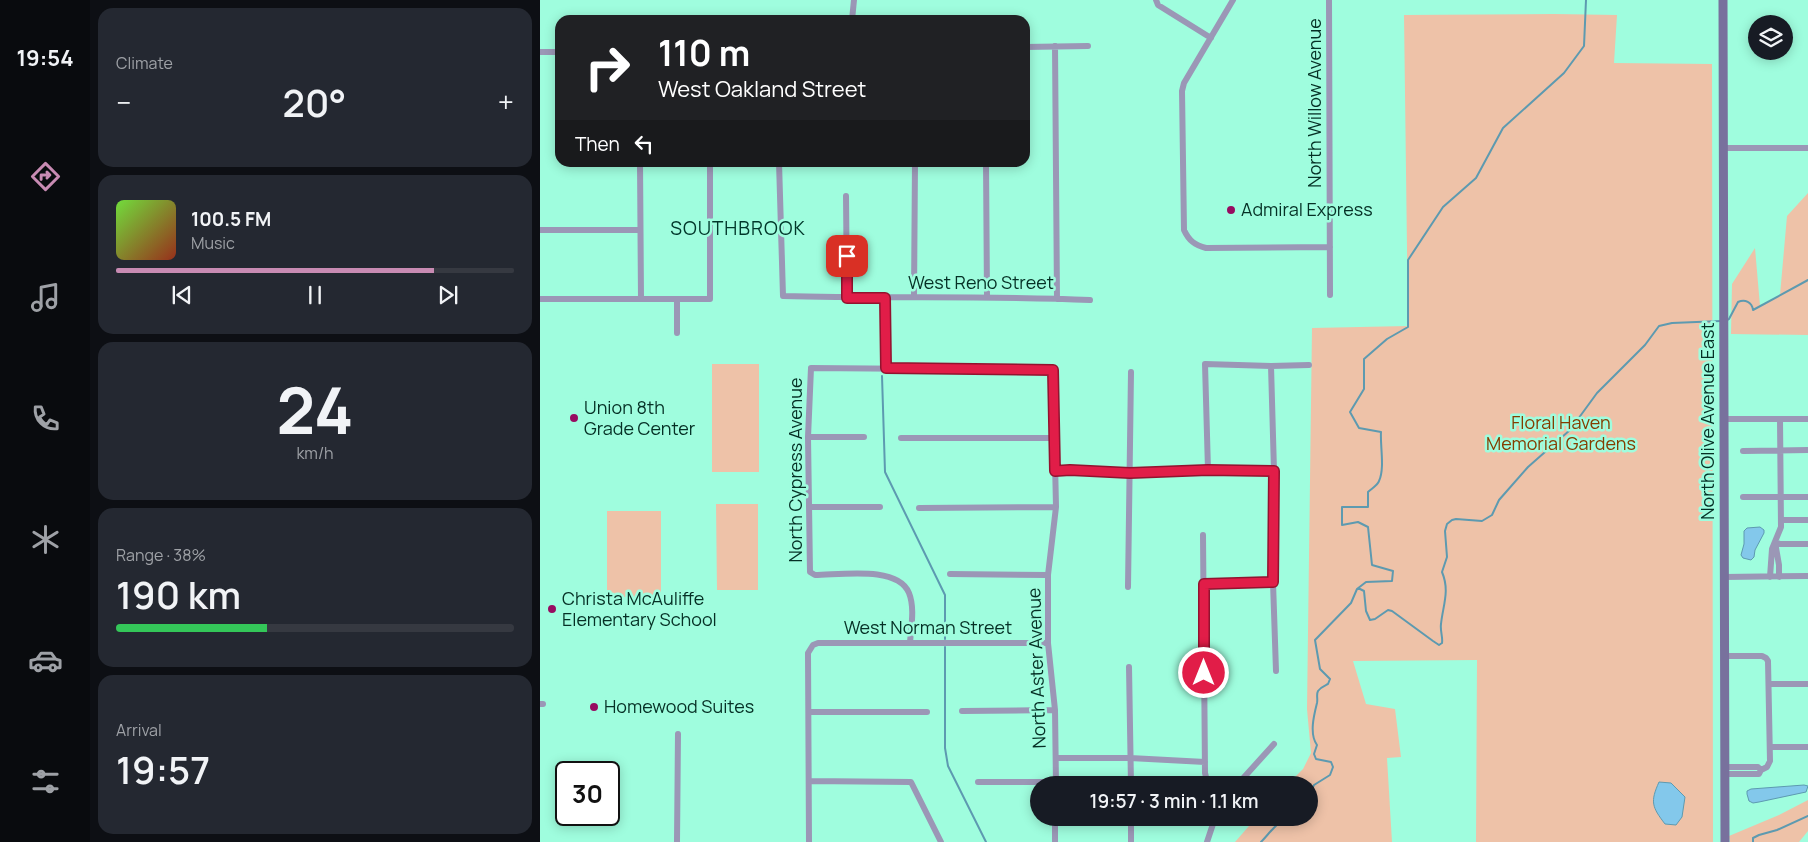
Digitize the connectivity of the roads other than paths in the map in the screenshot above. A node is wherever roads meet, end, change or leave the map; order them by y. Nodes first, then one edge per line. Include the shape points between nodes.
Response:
1 (854, 0) edge
2 (1156, 0) edge
3 (1233, 0) edge
4 (1329, 0) edge
5 (1723, 0) edge
6 (852, 15) edge
7 (1211, 38) junction
8 (1055, 46) junction
9 (1088, 46) dead end
10 (1030, 47) edge
11 (540, 52) edge
12 (555, 52) edge
13 (1724, 148) junction
14 (1808, 148) edge
15 (640, 167) edge
16 (710, 167) edge
17 (779, 167) edge
18 (915, 167) edge
19 (986, 167) edge
20 (846, 196) dead end
21 (540, 230) edge
22 (640, 230) junction
23 (1330, 247) junction
24 (1330, 295) dead end
25 (914, 297) junction
26 (987, 297) junction
27 (847, 298) junction
28 (885, 298) junction
29 (1057, 298) junction
30 (641, 299) junction
31 (677, 299) junction
32 (540, 300) edge
33 (1090, 300) dead end
34 (677, 333) dead end
35 (1309, 365) dead end
36 (1271, 366) junction
37 (886, 368) junction
38 (1131, 372) dead end
39 (1724, 419) junction
40 (1808, 419) edge
41 (1780, 422) junction
42 (864, 436) dead end
43 (808, 437) junction
44 (901, 438) dead end
45 (1053, 438) junction
46 (1743, 450) dead end
47 (1808, 450) edge
48 (1781, 451) junction
49 (1208, 470) junction
50 (1055, 471) junction
51 (1274, 471) junction
52 (1130, 473) junction
53 (1743, 497) dead end
54 (1781, 497) junction
55 (1808, 497) edge
56 (809, 506) junction
57 (880, 506) dead end
58 (1056, 506) junction
59 (919, 508) dead end
60 (1781, 520) junction
61 (1808, 520) edge
62 (1203, 535) dead end
63 (1775, 542) junction
64 (1808, 544) edge
65 (950, 574) dead end
66 (1048, 575) junction
67 (1808, 576) edge
68 (1724, 577) junction
69 (1770, 577) junction
70 (1779, 577) junction
71 (1273, 582) junction
72 (1204, 584) junction
73 (1128, 587) dead end
74 (910, 643) junction
75 (1048, 643) junction
76 (1724, 656) junction
77 (1130, 667) dead end
78 (1276, 671) dead end
79 (1769, 684) junction
80 (1808, 684) edge
81 (1055, 710) junction
82 (962, 711) dead end
83 (809, 712) junction
84 (928, 712) dead end
85 (678, 734) dead end
86 (1274, 744) dead end
87 (1770, 747) junction
88 (1808, 747) edge
89 (1056, 758) junction
90 (1130, 758) junction
91 (1205, 762) junction
92 (1747, 766) junction
93 (1761, 770) junction
94 (1725, 771) junction
95 (1747, 774) junction
96 (1056, 776) edge
97 (1130, 776) edge
98 (1205, 776) edge
99 (1245, 776) edge
100 (809, 781) junction
101 (978, 782) dead end
102 (1030, 783) edge
103 (1055, 826) edge
104 (1131, 826) edge
105 (1212, 826) edge
106 (678, 842) edge
107 (809, 842) edge
108 (941, 842) edge
109 (1055, 842) edge
110 (1131, 842) edge
111 (1207, 842) edge
112 (1725, 842) edge

1 - 6 street
2 - 7 street
3 - 7 street
4 - 23 street, North Willow Avenue
5 - 13 street, North Olive Avenue East
7 - 23 street via 1182,91 1184,230 1190,240 1206,248
8 - 9 street
8 - 10 street
8 - 29 street
11 - 12 street
13 - 14 street
13 - 39 street, North Olive Avenue East
15 - 22 street
16 - 31 street via 710,299
17 - 27 street, West Reno Street via 783,296
18 - 25 street
19 - 26 street
20 - 27 street
21 - 22 street
22 - 30 street
23 - 24 street, North Willow Avenue
25 - 26 street, West Reno Street
25 - 28 street, West Reno Street
26 - 29 street, West Reno Street
27 - 28 street, West Reno Street
28 - 37 street
29 - 33 street, West Reno Street
30 - 31 street
30 - 32 street
31 - 34 street
35 - 36 street
36 - 49 street via 1205,364
36 - 51 street
37 - 43 street, North Cypress Avenue via 812,368
37 - 45 street, North Aster Avenue via 1053,370
38 - 52 street
39 - 41 street
39 - 68 street, North Olive Avenue East
40 - 41 street
41 - 48 street
42 - 43 street
43 - 56 street, North Cypress Avenue
44 - 45 street
45 - 50 street, North Aster Avenue
46 - 48 street
47 - 48 street
48 - 54 street
49 - 51 street
49 - 52 street
50 - 52 street
50 - 58 street, North Aster Avenue
51 - 71 street
52 - 73 street
53 - 54 street
54 - 55 street
54 - 60 street
56 - 57 street
56 - 74 street, North Cypress Avenue via 810,572 815,575 876,574 890,576 900,583 908,592 912,607
58 - 59 street
58 - 66 street, North Aster Avenue
60 - 61 street
60 - 63 street
62 - 72 street
63 - 64 street
63 - 69 street
63 - 70 street
65 - 66 street
66 - 75 street, North Aster Avenue
67 - 70 street
68 - 69 street
68 - 76 street, North Olive Avenue East
69 - 70 street
71 - 72 street
71 - 78 street
72 - 91 street
74 - 75 street, West Norman Street
74 - 83 street, West Norman Street via 818,643 810,647
75 - 81 street, North Aster Avenue
76 - 79 street via 1766,658
76 - 94 street, North Olive Avenue East
77 - 90 street
79 - 80 street
79 - 87 street
81 - 82 street
81 - 89 street, North Aster Avenue
83 - 84 street
83 - 100 street
85 - 106 street
86 - 99 street
87 - 88 street
87 - 93 street via 1769,765
89 - 90 street
89 - 96 street, North Aster Avenue
90 - 91 street
90 - 97 street
91 - 98 street
92 - 93 street via 1758,766
92 - 94 street
92 - 95 street
93 - 95 street via 1759,774
94 - 95 street
94 - 112 street, North Olive Avenue East
100 - 107 street
100 - 108 street via 911,782
101 - 102 street
103 - 109 street
104 - 110 street
105 - 111 street

